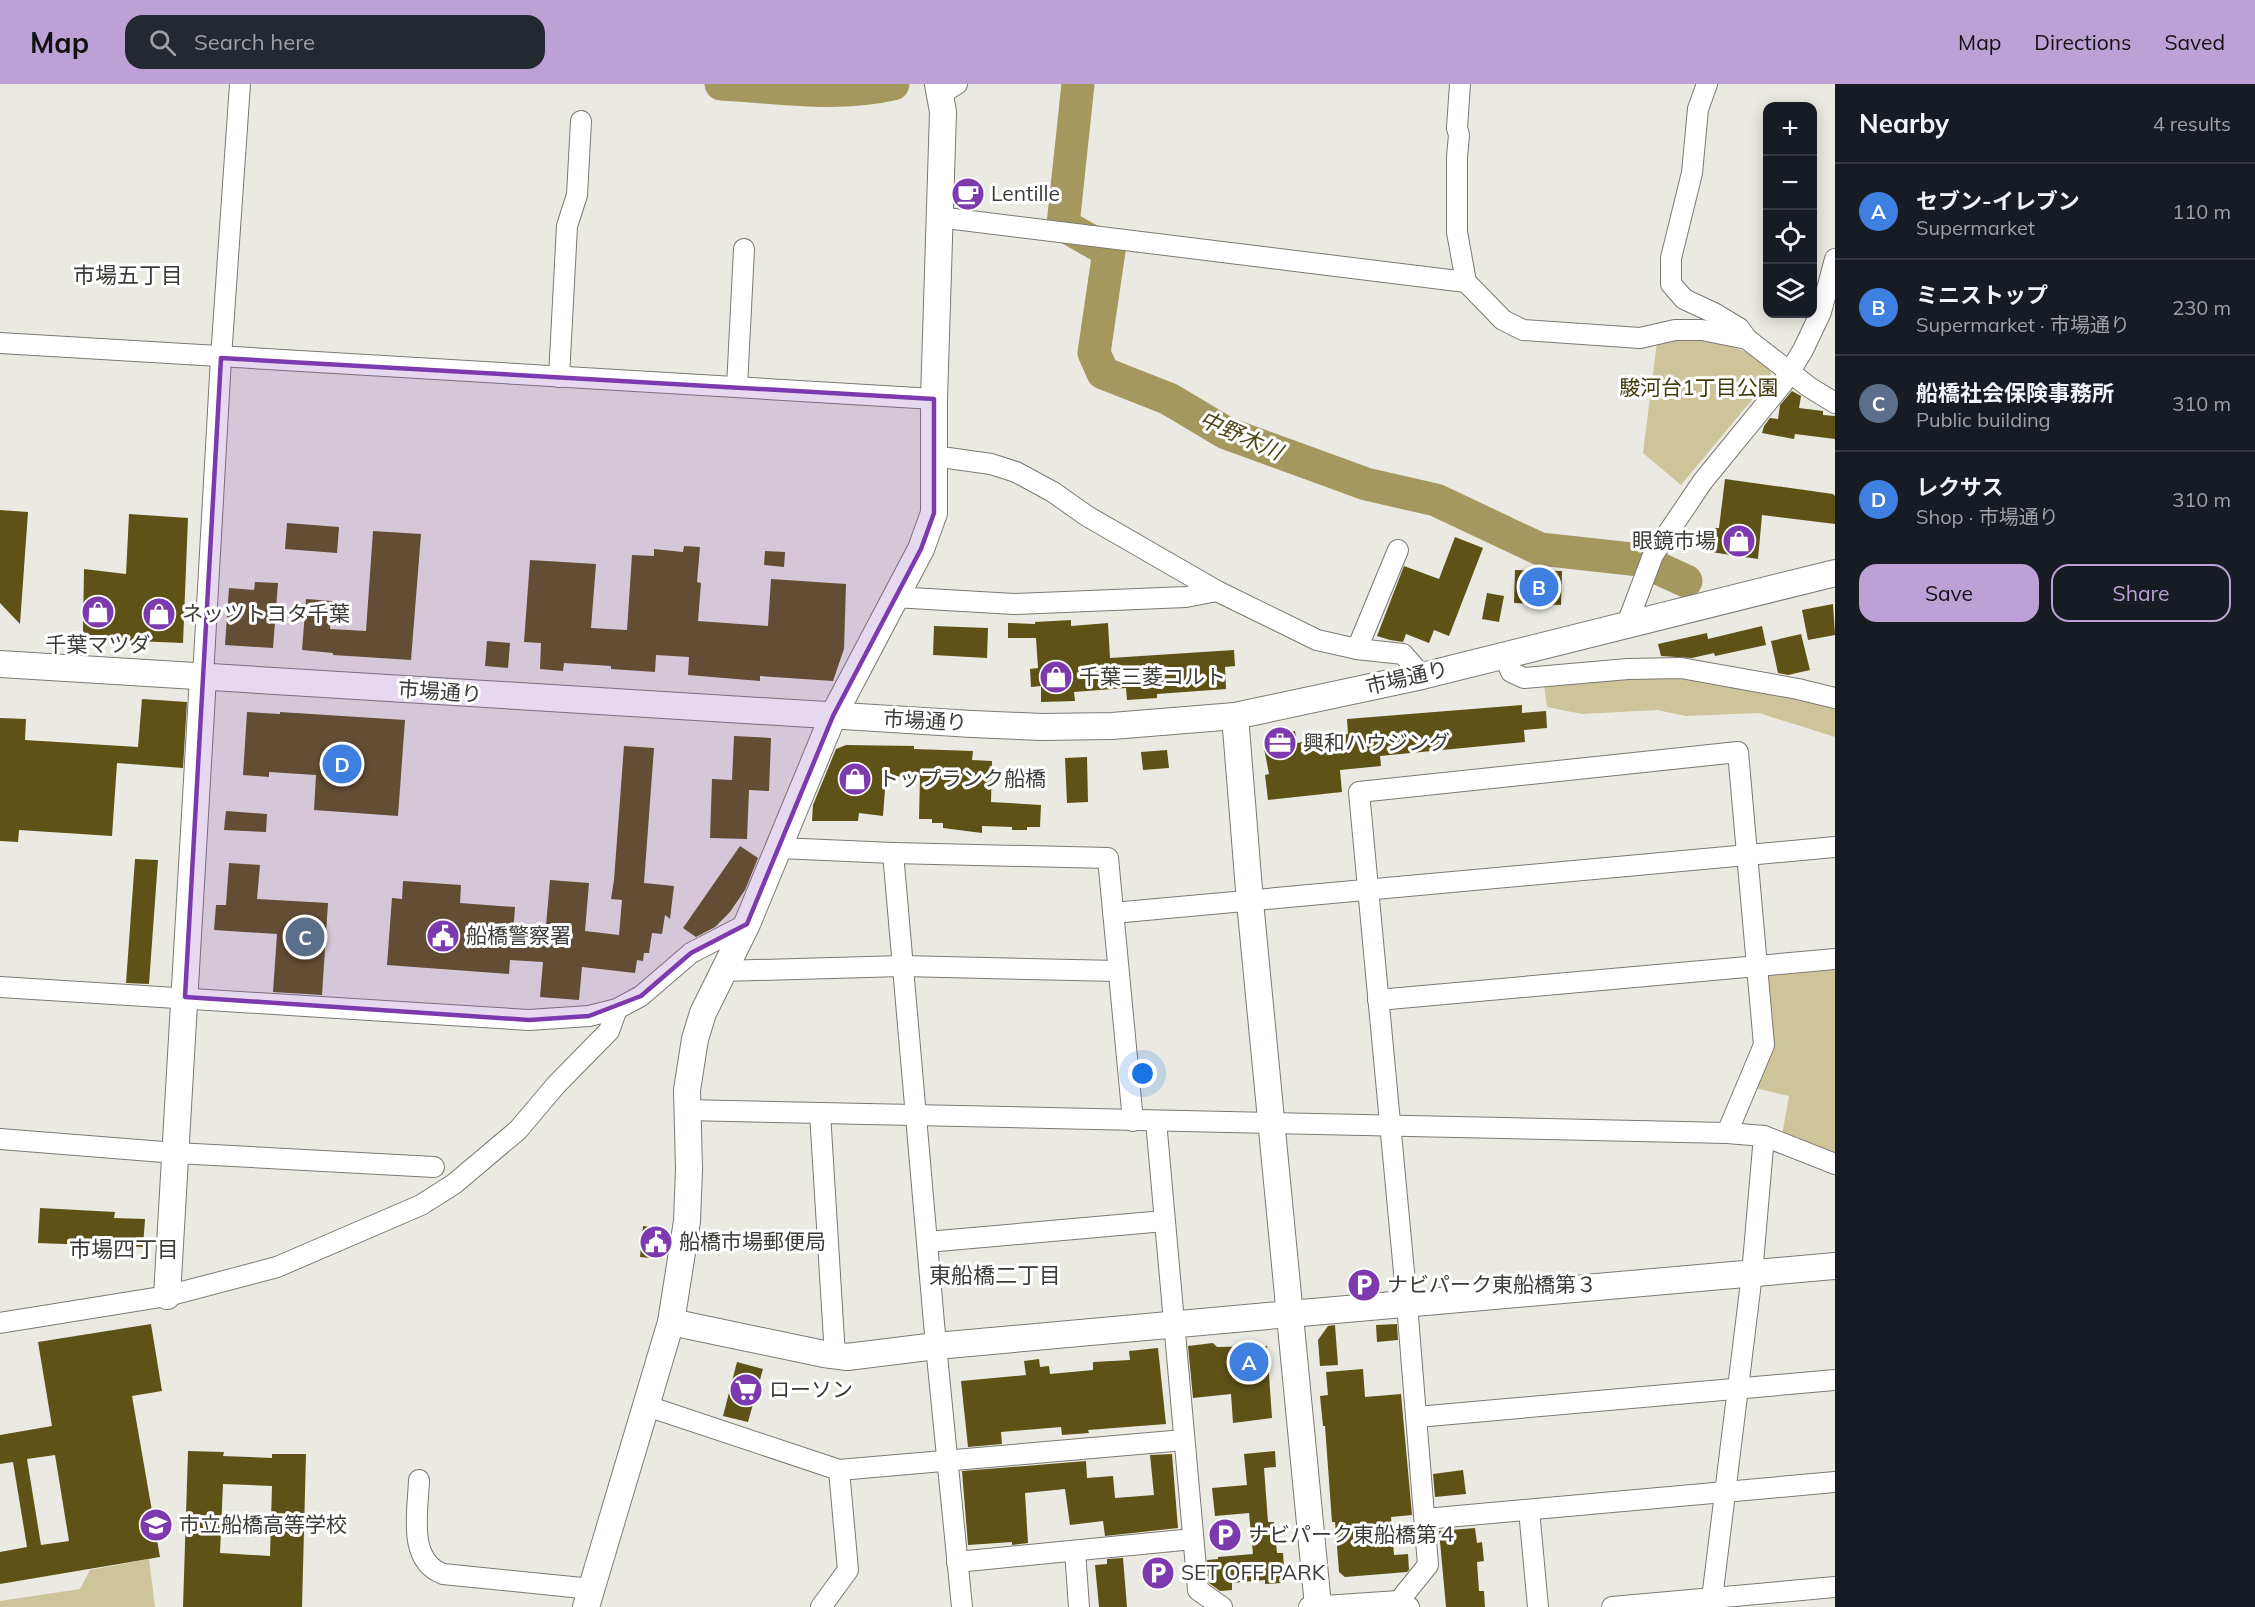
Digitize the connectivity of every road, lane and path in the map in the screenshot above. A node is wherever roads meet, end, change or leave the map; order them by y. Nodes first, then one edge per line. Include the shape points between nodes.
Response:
1 (240, 84) edge
2 (1460, 84) edge
3 (1707, 84) edge
4 (944, 87) edge
5 (581, 121) dead end
6 (938, 217) junction
7 (744, 249) dead end
8 (1835, 259) edge
9 (1466, 282) junction
10 (1747, 339) junction
11 (0, 343) edge
12 (221, 358) junction
13 (1789, 371) junction
14 (559, 377) junction
15 (737, 387) junction
16 (934, 399) junction
17 (1835, 403) edge
18 (934, 456) junction
19 (1398, 550) dead end
20 (1835, 573) edge
21 (1217, 591) junction
22 (894, 597) junction
23 (1627, 624) junction
24 (1357, 649) junction
25 (1504, 655) junction
26 (0, 664) edge
27 (1422, 676) junction
28 (203, 677) junction
29 (1835, 698) edge
30 (833, 716) junction
31 (1235, 716) junction
32 (1835, 847) edge
33 (779, 848) junction
34 (893, 853) junction
35 (1746, 855) junction
36 (1367, 891) junction
37 (1250, 902) junction
38 (1113, 913) junction
39 (747, 924) junction
40 (1835, 959) edge
41 (902, 966) junction
42 (1756, 966) junction
43 (723, 971) junction
44 (1118, 971) junction
45 (0, 987) edge
46 (185, 997) junction
47 (1378, 1000) junction
48 (617, 1009) junction
49 (686, 1110) junction
50 (820, 1113) junction
51 (916, 1116) junction
52 (1133, 1121) junction
53 (1156, 1121) junction
54 (1272, 1124) junction
55 (1389, 1126) junction
56 (1727, 1133) junction
57 (1764, 1137) junction
58 (0, 1139) edge
59 (176, 1153) junction
60 (1835, 1164) edge
61 (434, 1167) dead end
62 (1164, 1221) junction
63 (927, 1242) junction
64 (1835, 1266) edge
65 (1752, 1274) junction
66 (167, 1296) junction
67 (1407, 1304) junction
68 (1290, 1314) junction
69 (671, 1322) junction
70 (0, 1323) edge
71 (1174, 1326) junction
72 (936, 1346) junction
73 (835, 1356) junction
74 (1835, 1380) edge
75 (1737, 1389) junction
76 (647, 1406) junction
77 (1417, 1417) junction
78 (1184, 1440) junction
79 (947, 1460) junction
80 (839, 1470) junction
81 (419, 1480) dead end
82 (1835, 1482) edge
83 (1724, 1492) junction
84 (1529, 1510) junction
85 (1425, 1519) junction
86 (1193, 1539) junction
87 (1075, 1551) junction
88 (957, 1562) junction
89 (1835, 1587) edge
90 (589, 1598) edge
91 (1711, 1603) edge
92 (1404, 1604) edge
93 (1313, 1606) edge
94 (821, 1607) edge
95 (962, 1607) edge
96 (1079, 1607) edge
97 (1222, 1607) edge
98 (1538, 1607) edge
99 (1612, 1607) edge

1 - 12 street
2 - 9 street via 1456,208
3 - 10 street via 1698,109 1692,173 1671,258 1671,284 1684,299 1739,328
4 - 6 street
5 - 14 street via 577,195 567,226
6 - 9 street
6 - 16 street
7 - 15 street
8 - 13 street via 1821,312
9 - 10 street via 1503,320 1523,330 1640,338 1695,330
10 - 13 street
11 - 12 street
12 - 14 street
12 - 28 street
13 - 17 street
13 - 23 street via 1703,481 1649,563
14 - 15 street
15 - 16 street
16 - 18 street
18 - 21 street via 991,464 1016,472
18 - 22 street via 934,513 921,549
19 - 24 street
20 - 23 street, 市場通り
21 - 22 street via 1186,597 1014,604
21 - 24 street via 1317,640
22 - 30 street
23 - 25 street, 市場通り
24 - 27 street via 1403,654
25 - 27 street, 市場通り
25 - 29 street via 1511,672 1524,678 1682,668
26 - 28 street, 市場通り
27 - 31 street, 市場通り
28 - 30 street, 市場通り
28 - 46 street
30 - 31 street, 市場通り via 1042,727
30 - 33 street
31 - 37 street
32 - 35 street
33 - 34 street
33 - 39 street
34 - 38 street via 1108,858
34 - 41 street
35 - 36 street
35 - 36 street via 1738,752 1359,792
35 - 42 street
36 - 37 street
36 - 47 street
37 - 38 street
37 - 54 street
38 - 44 street
39 - 43 street
39 - 48 street via 692,953 641,996
40 - 42 street
41 - 43 street
41 - 44 street
41 - 51 street
42 - 47 street
42 - 56 street via 1764,1045
43 - 49 street via 695,1039
44 - 52 street
45 - 46 street
46 - 48 street via 529,1020 589,1016
46 - 59 street
47 - 55 street
48 - 66 street via 609,1031 518,1130 422,1205 277,1267
49 - 50 street
49 - 69 street via 687,1221
50 - 51 street
50 - 73 street
51 - 52 street
51 - 63 street
52 - 53 street
53 - 54 street
53 - 62 street
54 - 55 street
54 - 68 street
55 - 56 street
55 - 67 street
56 - 57 street
57 - 60 street
57 - 65 street
58 - 59 street
59 - 61 street
59 - 66 street
62 - 63 street
62 - 71 street
63 - 72 street
64 - 65 street
65 - 67 street
65 - 75 street
66 - 70 street
67 - 68 street
67 - 77 street
68 - 71 street
68 - 93 street
69 - 73 street
69 - 76 street
71 - 72 street
71 - 78 street
72 - 73 street
72 - 79 street
74 - 75 street
75 - 77 street
75 - 83 street
76 - 80 street
76 - 90 street
77 - 85 street
78 - 79 street
78 - 86 street
79 - 80 street
79 - 88 street
80 - 94 street via 848,1570
81 - 90 street via 419,1543 432,1570
82 - 83 street
83 - 84 street
83 - 91 street
84 - 85 street
84 - 98 street
85 - 92 street via 1428,1565
86 - 87 street
86 - 97 street via 1198,1590
87 - 88 street
87 - 96 street
88 - 95 street
89 - 91 street
91 - 99 street
92 - 93 street

